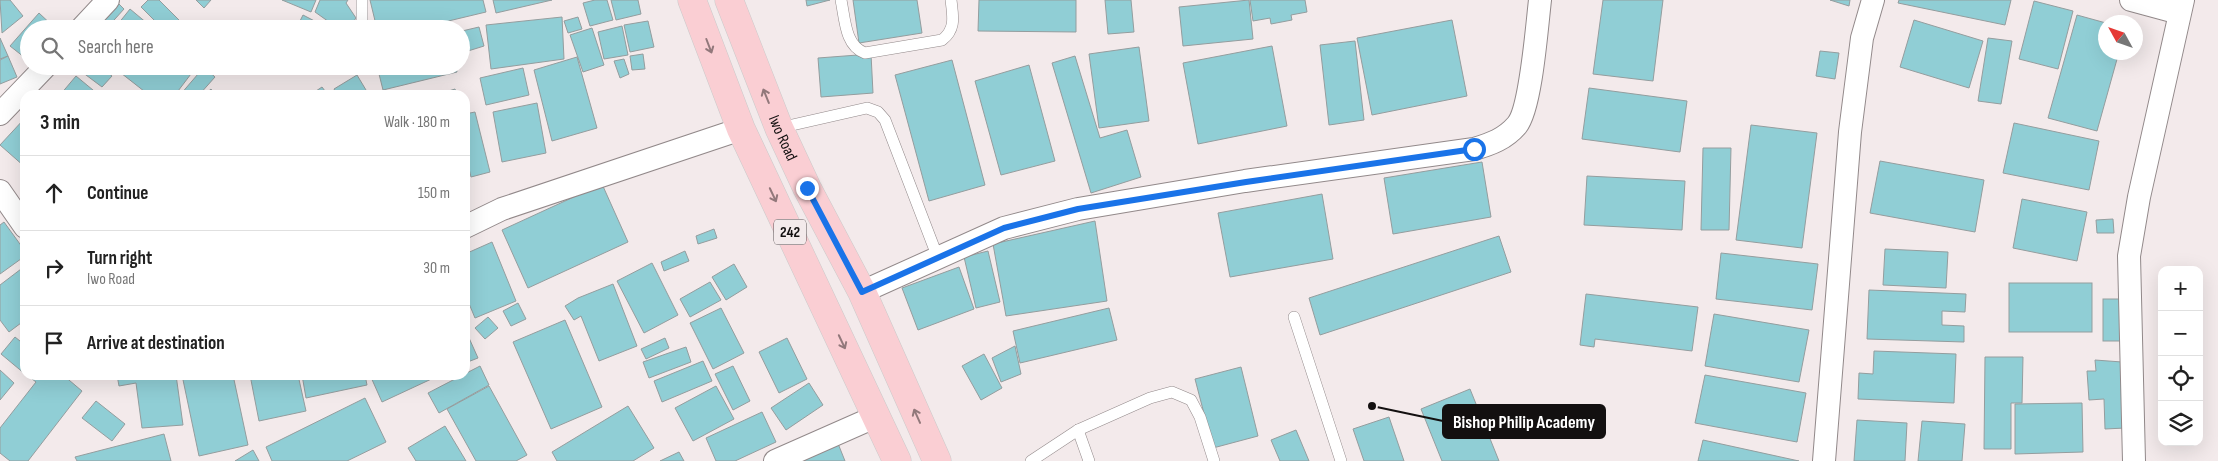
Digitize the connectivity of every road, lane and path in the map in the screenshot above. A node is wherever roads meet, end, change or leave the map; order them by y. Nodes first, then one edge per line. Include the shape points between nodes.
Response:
1 (108, 0) edge
2 (362, 0) edge
3 (692, 0) edge
4 (729, 0) edge
5 (841, 0) edge
6 (951, 0) edge
7 (1540, 0) edge
8 (1873, 0) edge
9 (2131, 0) edge
10 (2181, 7) edge
11 (89, 20) edge
12 (362, 20) edge
13 (37, 75) edge
14 (23, 90) edge
15 (20, 93) edge
16 (0, 114) edge
17 (779, 128) junction
18 (741, 129) junction
19 (0, 191) edge
20 (20, 220) edge
21 (470, 225) edge
22 (938, 258) junction
23 (862, 292) junction
24 (1294, 316) dead end
25 (877, 416) junction
26 (1078, 430) junction
27 (775, 461) edge
28 (898, 461) edge
29 (937, 461) edge
30 (1031, 461) edge
31 (1089, 461) edge
32 (1214, 461) edge
33 (1341, 461) edge
34 (1824, 461) edge
35 (2134, 461) edge

1 - 11 street
2 - 12 lane
3 -> 18 main road, 242
17 -> 4 main road, Iwo Road
5 - 6 lane via 850,43 865,53 942,40 954,25
7 - 22 street via 1529,85 1518,124 1498,142 1474,149 1078,209 1004,228
8 - 34 street via 1862,38 1850,132
9 - 10 street
10 - 35 street via 2129,256
13 - 14 street
15 - 16 street
17 - 22 lane via 867,108 878,112 885,120
17 - 23 main road, Iwo Road
18 - 21 street via 502,209
18 -> 25 main road, 242
19 - 20 street
22 - 23 street
29 -> 23 main road, Iwo Road
24 - 33 lane
25 - 27 street
25 - 28 main road, 242
26 - 30 lane
26 - 31 lane
26 - 32 lane via 1150,398 1172,392 1191,400 1200,416

